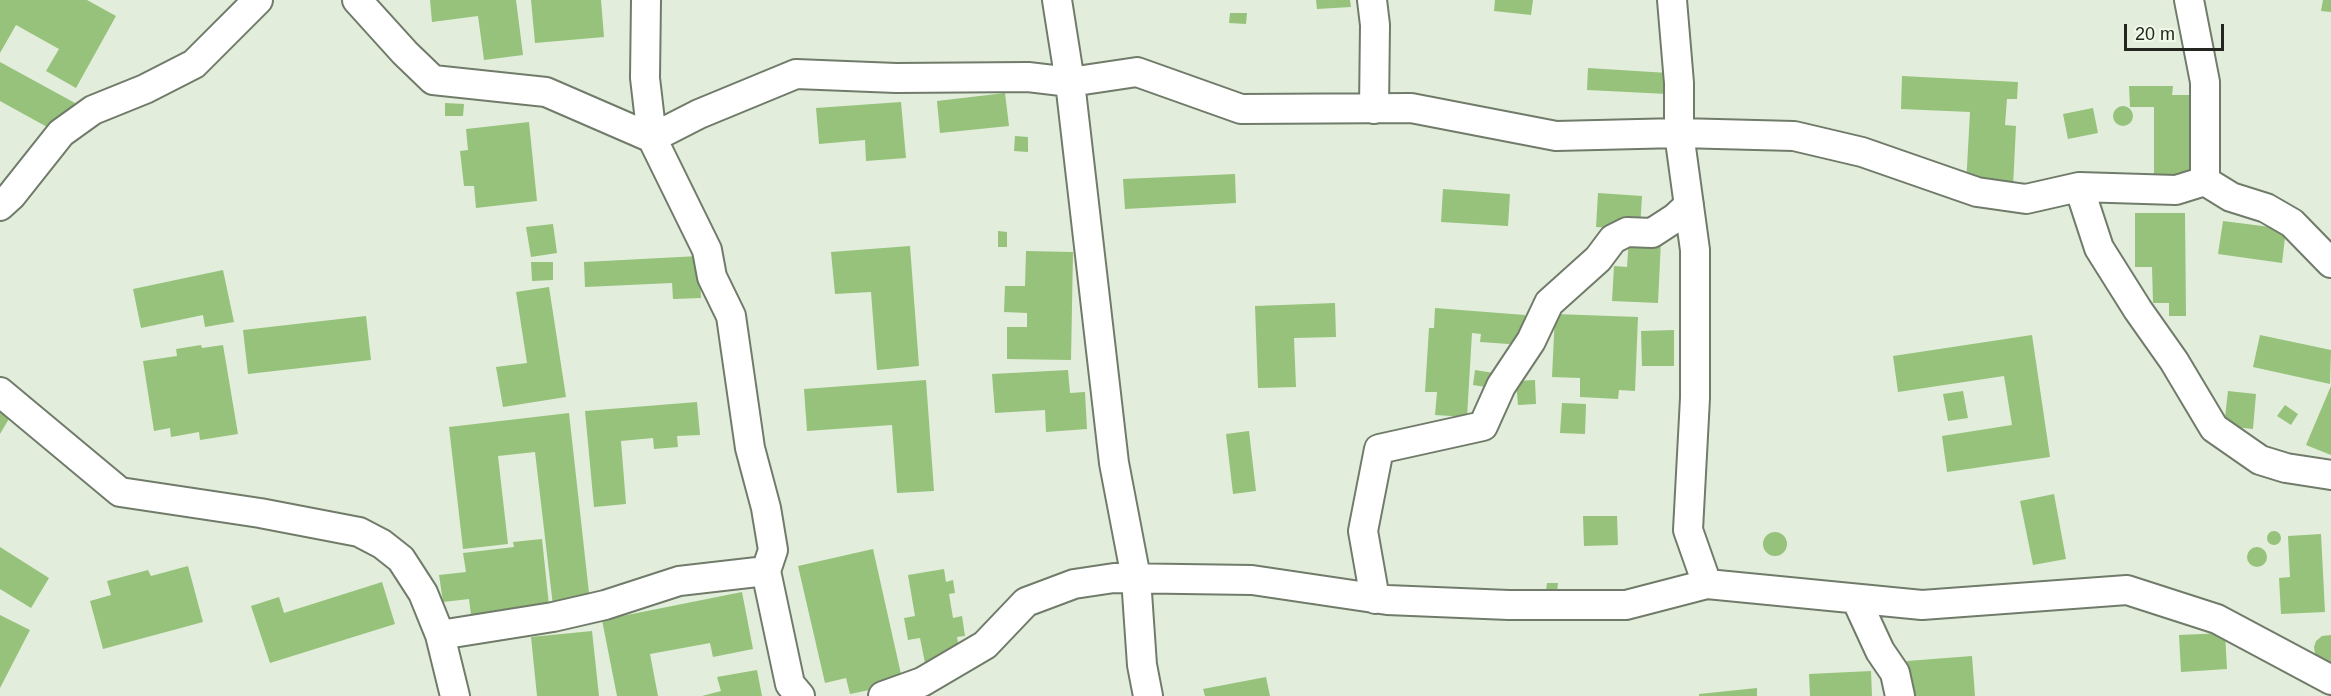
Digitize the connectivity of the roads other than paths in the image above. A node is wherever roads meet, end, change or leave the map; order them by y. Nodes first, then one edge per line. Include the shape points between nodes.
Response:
1 (258, 0) edge
2 (357, 0) edge
3 (646, 0) edge
4 (1057, 0) edge
5 (1372, 0) edge
6 (1672, 0) edge
7 (2189, 0) edge
8 (1070, 82) junction
9 (1374, 109) junction
10 (1679, 133) junction
11 (652, 138) junction
12 (2205, 181) junction
13 (2079, 187) junction
14 (1689, 205) junction
15 (0, 206) edge
16 (2331, 263) edge
17 (0, 392) edge
18 (2331, 476) edge
19 (766, 571) junction
20 (1136, 578) junction
21 (1707, 584) junction
22 (1375, 598) junction
23 (1856, 598) junction
24 (440, 634) junction
25 (2331, 680) edge
26 (455, 696) edge
27 (800, 696) edge
28 (883, 696) edge
29 (1148, 696) edge
30 (1900, 696) edge

1 - 15 street via 194,64 93,110 62,133
2 - 11 street via 433,80 546,92
3 - 11 street via 645,78
4 - 8 street
5 - 9 street
6 - 10 street
7 - 12 street via 2205,82
8 - 9 street via 1137,72 1241,109
8 - 11 street via 1028,76 896,78 796,74
8 - 20 street via 1114,463
9 - 10 street via 1411,108 1556,136
10 - 13 street via 1794,136 1862,152 1977,192 2026,199
10 - 14 street
11 - 19 street via 707,250 712,277 732,316 750,448 773,550
12 - 13 street via 2176,190
12 - 16 street via 2231,197 2266,208 2292,223
13 - 18 street via 2100,248 2214,428 2259,460
14 - 21 street via 1695,250 1695,398 1688,530
14 - 22 street via 1652,233 1627,232 1613,239 1598,259 1549,303 1531,341 1501,386 1483,426 1379,449 1363,531
17 - 24 street via 120,492 359,532 382,544 401,559 423,593
19 - 24 street via 679,581 553,617
19 - 27 street via 790,684
20 - 22 street via 1252,580
20 - 28 street via 1074,584 1026,602 985,645 922,682
20 - 29 street
21 - 22 street via 1626,604 1509,605
21 - 23 street
23 - 25 street via 1922,605 2127,590 2217,619
23 - 30 street via 1880,651 1895,673
24 - 26 street

